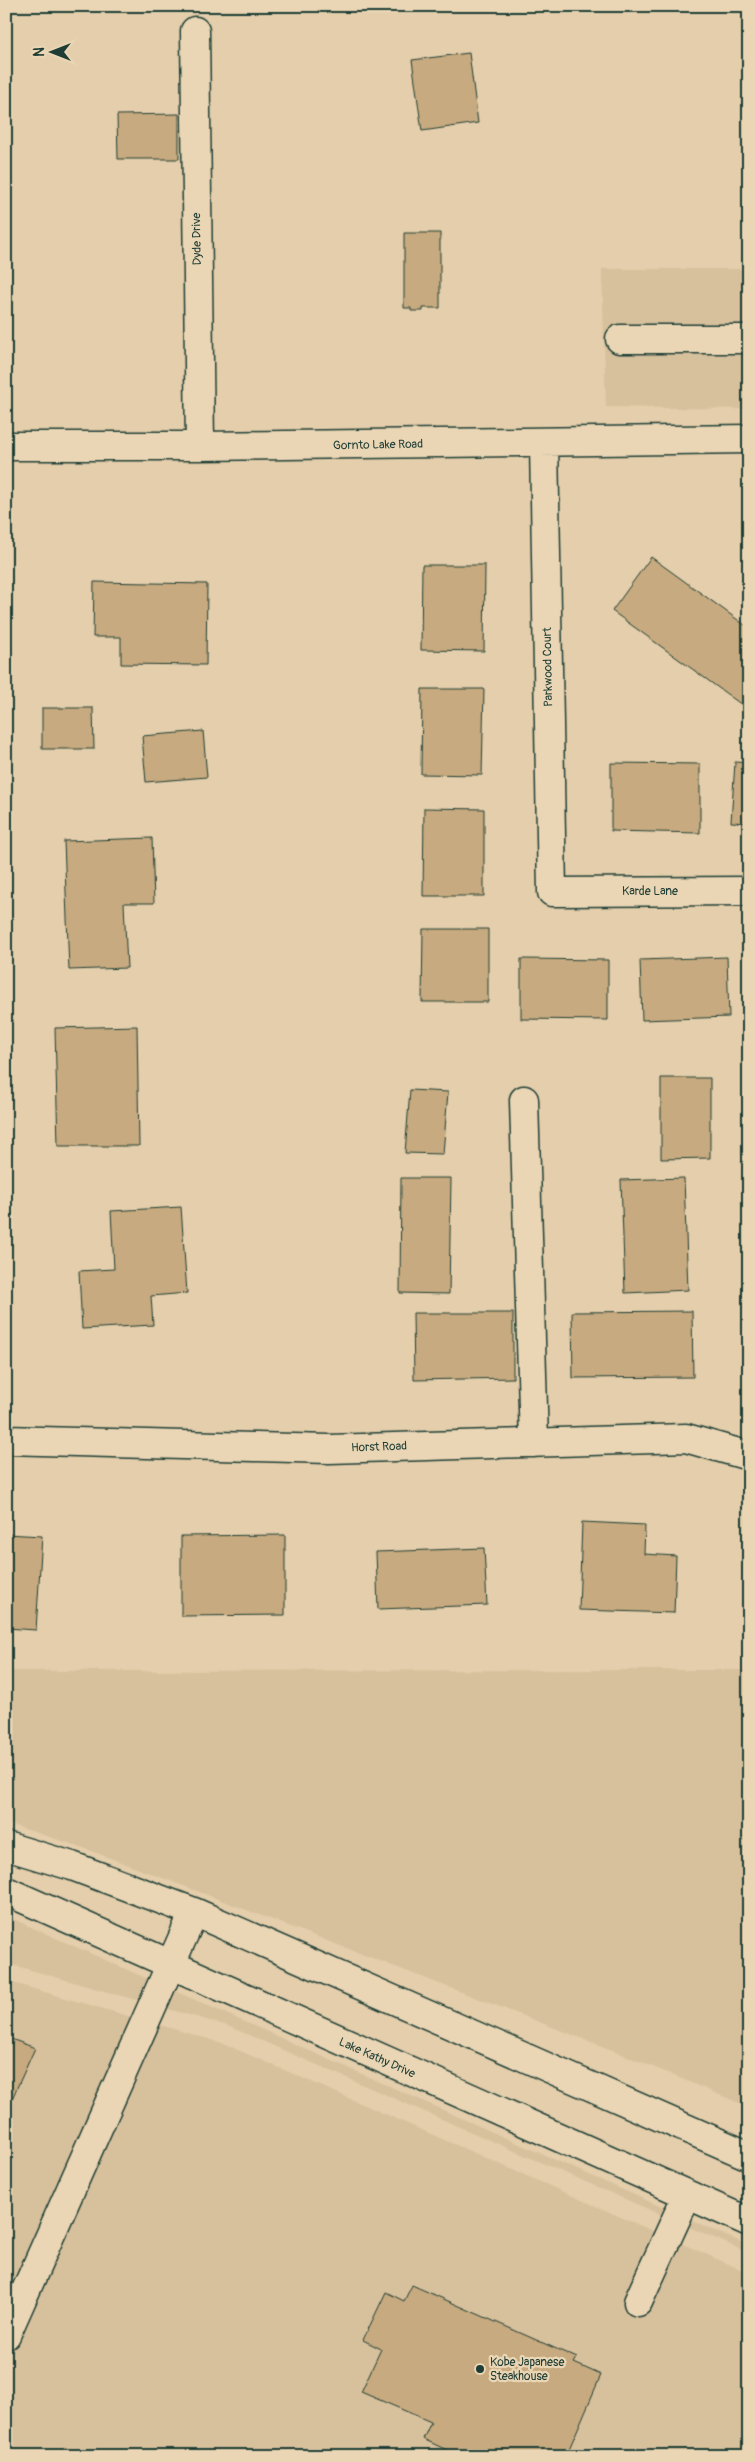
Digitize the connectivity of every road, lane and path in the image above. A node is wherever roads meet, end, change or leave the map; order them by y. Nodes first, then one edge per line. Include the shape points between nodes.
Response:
1 (195, 30) dead end
2 (620, 339) dead end
3 (749, 339) edge
4 (749, 439) edge
5 (544, 443) junction
6 (6, 446) edge
7 (200, 446) junction
8 (749, 891) edge
9 (552, 892) joint
10 (524, 1100) dead end
11 (6, 1440) edge
12 (534, 1443) junction
13 (749, 1456) edge
14 (6, 1846) edge
15 (6, 1891) edge
16 (194, 1912) junction
17 (170, 1966) junction
18 (749, 2156) edge
19 (687, 2195) junction
20 (749, 2222) edge
21 (638, 2302) dead end
22 (6, 2335) edge

1 - 7 street, Dyde Drive
2 - 3 street
4 - 5 street, Gornto Lake Road
5 - 7 street, Gornto Lake Road
5 - 9 street, Parkwood Court
6 - 7 street, Gornto Lake Road
8 - 9 street, Karde Lane
10 - 12 street
11 - 12 street, Horst Road via 329,1449
12 - 13 street, Horst Road via 686,1438
14 - 16 street via 72,1866
15 - 17 street, Lake Kathy Drive
16 - 17 street
16 - 18 street
17 - 19 street, Lake Kathy Drive
17 - 22 street
19 - 20 street, Lake Kathy Drive
19 - 21 street

